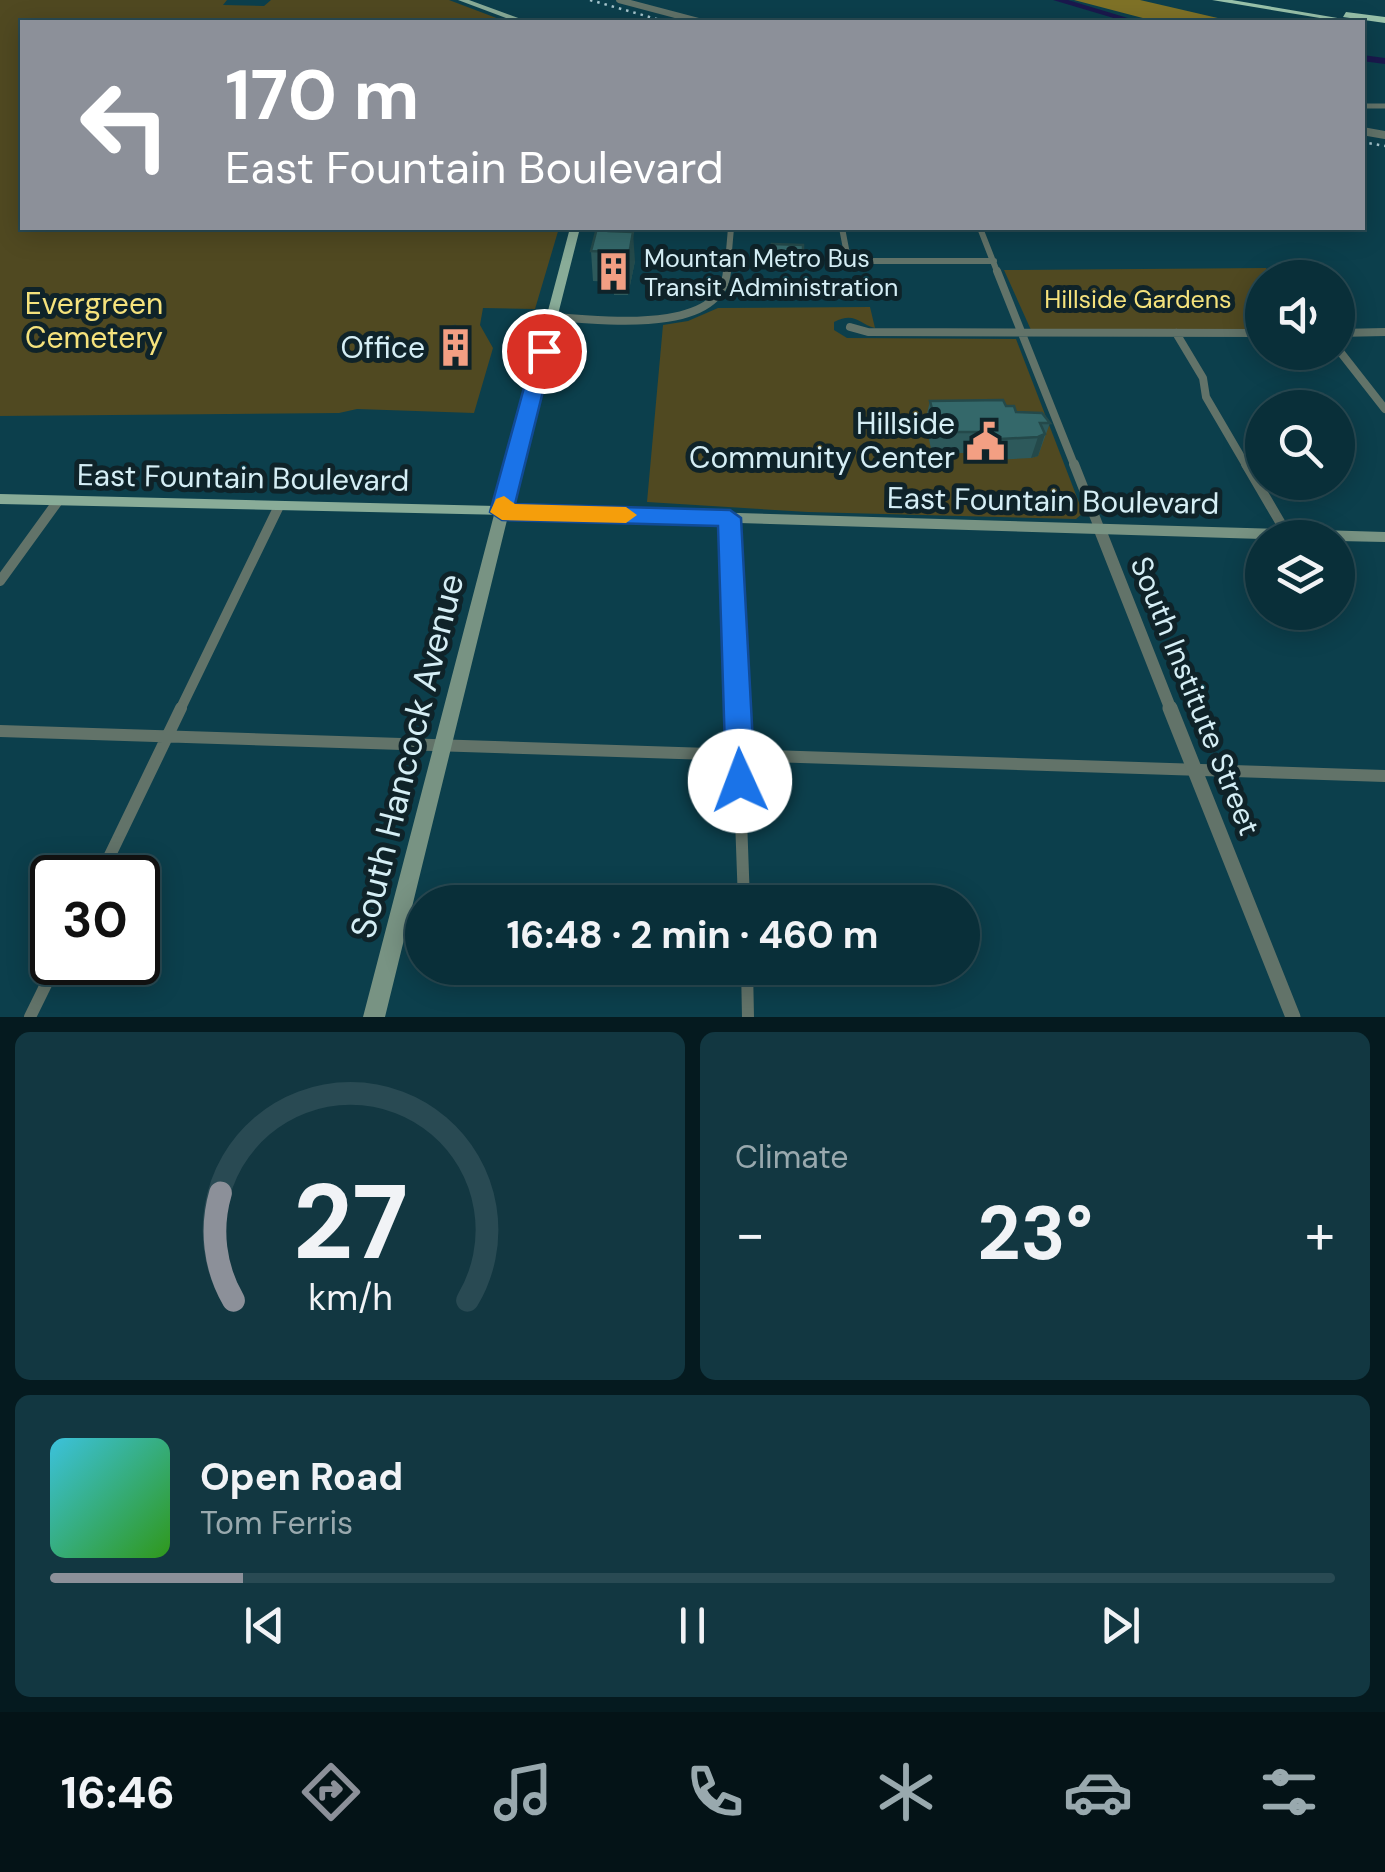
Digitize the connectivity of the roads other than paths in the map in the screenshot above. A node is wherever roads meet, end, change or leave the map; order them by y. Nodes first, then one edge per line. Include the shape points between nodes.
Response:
1 (462, 0) edge
2 (477, 0) edge
3 (619, 0) edge
4 (1216, 0) edge
5 (1255, 0) edge
6 (517, 20) edge
7 (518, 20) edge
8 (694, 20) edge
9 (1341, 20) edge
10 (1385, 22) edge
11 (574, 230) edge
12 (730, 230) edge
13 (842, 230) edge
14 (981, 230) edge
15 (994, 262) junction
16 (552, 317) junction
17 (850, 326) dead end
18 (1355, 332) edge
19 (1385, 332) edge
20 (1023, 333) junction
21 (1245, 333) edge
22 (1176, 334) junction
23 (1354, 370) edge
24 (1385, 409) edge
25 (0, 499) edge
26 (58, 501) junction
27 (279, 506) junction
28 (502, 512) junction
29 (730, 518) junction
30 (1280, 520) edge
31 (1100, 530) junction
32 (1245, 533) edge
33 (1355, 536) edge
34 (1385, 537) edge
35 (0, 581) edge
36 (0, 731) edge
37 (168, 736) junction
38 (443, 744) junction
39 (739, 754) junction
40 (1194, 770) junction
41 (1385, 776) edge
42 (110, 855) edge
43 (743, 885) edge
44 (46, 985) edge
45 (747, 985) edge
46 (30, 1017) edge
47 (374, 1017) edge
48 (748, 1017) edge
49 (1294, 1017) edge

1 - 6 main road
2 - 7 main road
3 - 8 street
4 - 9 highway
5 - 10 highway
11 - 16 main road
12 - 16 street via 726,286 706,307 662,318
13 - 15 street via 853,261
14 - 15 street, South Institute Street
15 - 20 street, South Institute Street
16 - 28 main road
17 - 20 street via 868,332
18 - 19 street
20 - 22 street
20 - 31 street, South Institute Street
21 - 22 street
22 - 30 street
23 - 24 street
25 - 26 main road, East Fountain Boulevard
26 - 27 main road, East Fountain Boulevard
26 - 35 street
27 - 28 main road, East Fountain Boulevard
27 - 37 street
28 - 29 main road, East Fountain Boulevard
28 - 38 main road, South Hancock Avenue
29 - 31 main road, East Fountain Boulevard
29 - 39 street
31 - 32 main road, East Fountain Boulevard
31 - 40 street, South Institute Street
33 - 34 main road, East Fountain Boulevard
36 - 37 street
37 - 38 street
37 - 42 street
38 - 39 street
38 - 47 main road, South Hancock Avenue
39 - 40 street
39 - 43 street
40 - 41 street
40 - 49 street, South Institute Street
44 - 46 street
45 - 48 street

